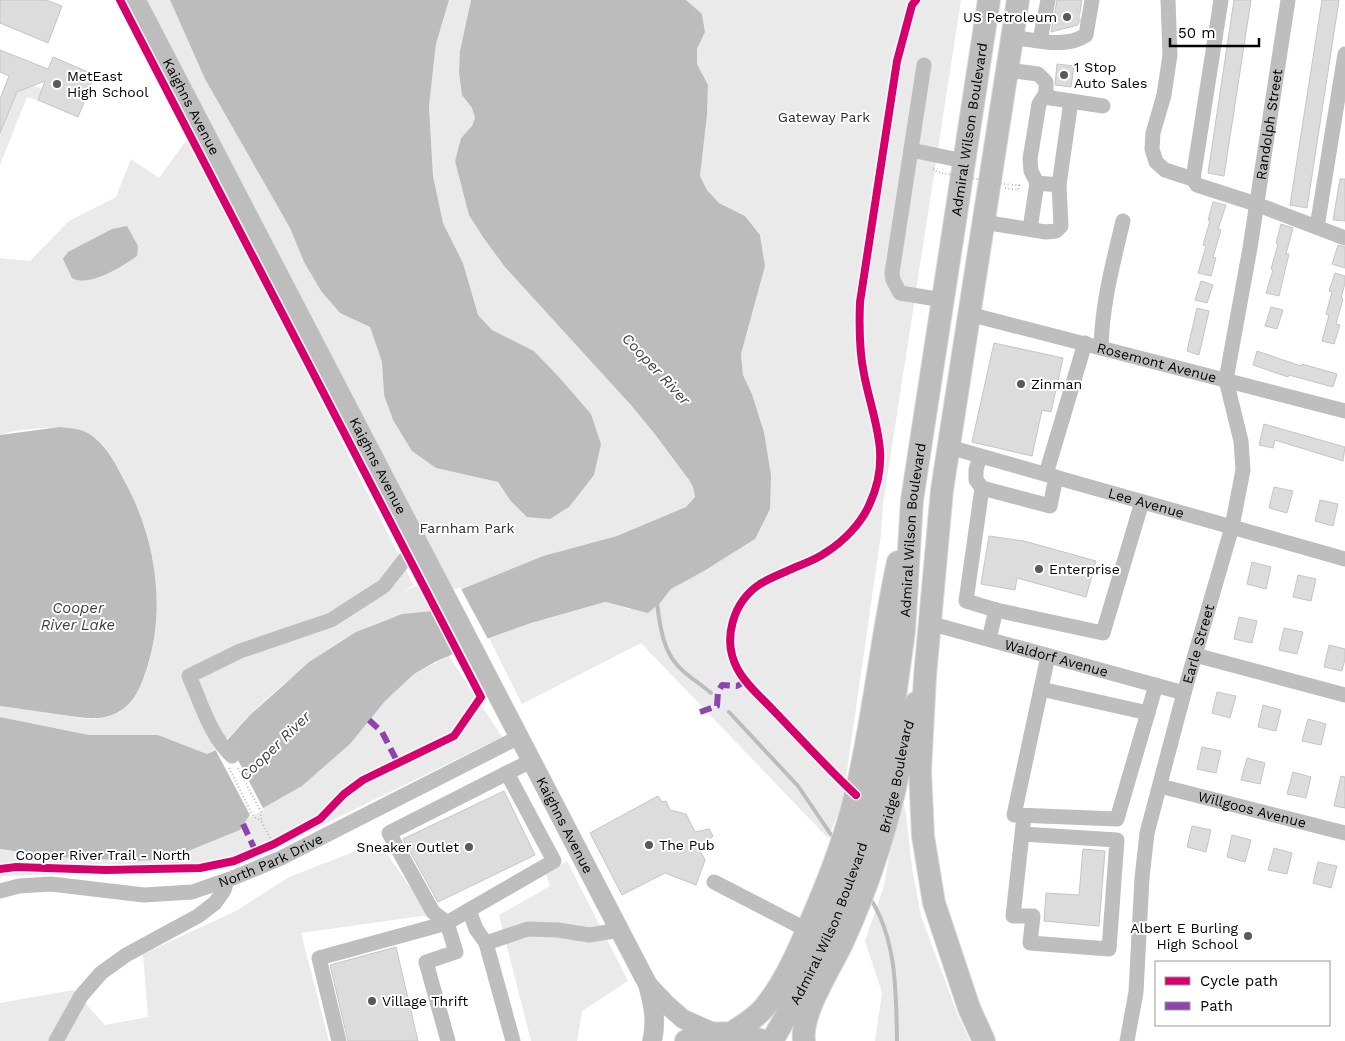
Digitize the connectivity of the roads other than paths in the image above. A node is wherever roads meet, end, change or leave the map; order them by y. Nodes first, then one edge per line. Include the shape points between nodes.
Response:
1 (136, 0) edge
2 (989, 0) edge
3 (1018, 0) edge
4 (1047, 0) edge
5 (1168, 0) edge
6 (1221, 0) edge
7 (1288, 0) edge
8 (1087, 9) edge
9 (1012, 37) junction
10 (1040, 40) junction
11 (1345, 54) edge
12 (924, 65) dead end
13 (1007, 70) junction
14 (1046, 93) junction
15 (1071, 102) junction
16 (1103, 106) dead end
17 (911, 150) junction
18 (964, 161) junction
19 (1193, 179) junction
20 (1037, 183) junction
21 (1059, 185) junction
22 (1256, 204) junction
23 (1123, 221) dead end
24 (983, 222) junction
25 (1317, 227) junction
26 (1030, 229) junction
27 (1345, 238) edge
28 (1250, 248) joint
29 (943, 300) junction
30 (969, 314) junction
31 (1085, 343) junction
32 (1101, 348) junction
33 (1226, 380) junction
34 (1345, 411) edge
35 (949, 447) junction
36 (980, 456) junction
37 (1051, 476) junction
38 (982, 488) junction
39 (912, 500) junction
40 (1142, 502) junction
41 (1232, 527) junction
42 (419, 546) junction
43 (1345, 559) edge
44 (996, 610) junction
45 (929, 623) junction
46 (989, 639) junction
47 (1195, 655) junction
48 (1048, 656) junction
49 (925, 676) junction
50 (1156, 685) junction
51 (1041, 689) junction
52 (1184, 693) junction
53 (1345, 695) edge
54 (1148, 713) junction
55 (519, 737) junction
56 (224, 750) road end
57 (531, 761) junction
58 (507, 773) junction
59 (1160, 786) junction
60 (1024, 816) junction
61 (1345, 833) edge
62 (1022, 834) junction
63 (577, 849) junction
64 (554, 861) junction
65 (227, 880) junction
66 (714, 882) dead end
67 (853, 882) junction
68 (0, 891) edge
69 (469, 910) junction
70 (447, 923) junction
71 (620, 930) junction
72 (808, 930) junction
73 (486, 943) junction
74 (950, 954) junction
75 (648, 985) junction
76 (723, 1033) junction
77 (56, 1041) edge
78 (339, 1041) edge
79 (448, 1041) edge
80 (513, 1041) edge
81 (652, 1041) edge
82 (686, 1041) edge
83 (763, 1041) edge
84 (772, 1041) edge
85 (804, 1041) edge
86 (984, 1041) edge
87 (997, 1041) edge
88 (1127, 1041) edge

1 - 42 main road, Kaighns Avenue
2 - 18 highway, Admiral Wilson Boulevard
3 - 9 highway, Admiral Wilson Boulevard
4 - 10 street via 1049,18
5 - 19 street via 1170,55 1152,149 1156,162 1165,170
6 - 19 street
7 - 22 street, Randolph Street
8 - 10 street via 1086,35 1079,40
9 - 10 street
9 - 13 highway, Admiral Wilson Boulevard
11 - 25 street
12 - 17 street
13 - 14 street via 1038,74 1046,82
13 - 24 highway, Admiral Wilson Boulevard
14 - 15 street via 1051,98
14 - 20 street via 1039,104 1030,159
15 - 16 street
15 - 21 street
17 - 18 street
17 - 29 street via 893,280 900,293
18 - 29 highway, Admiral Wilson Boulevard
19 - 22 street via 1197,184
20 - 21 street
20 - 26 street
21 - 26 street via 1061,226 1056,231 1046,232
22 - 25 street
22 - 28 street, Randolph Street
23 - 32 street via 1102,321
24 - 26 street
24 - 30 highway, Admiral Wilson Boulevard
25 - 27 street
28 - 33 street, Earle Street
29 - 39 highway, Admiral Wilson Boulevard
30 - 31 street, Rosemont Avenue
30 - 35 highway, Admiral Wilson Boulevard
31 - 32 street, Rosemont Avenue
31 - 37 street
32 - 33 street, Rosemont Avenue
33 - 34 street, Rosemont Avenue
33 - 41 street, Earle Street via 1241,441 1243,470
35 - 36 street, Lee Avenue
35 - 45 highway, Admiral Wilson Boulevard
36 - 37 street, Lee Avenue
36 - 38 street via 976,480
37 - 38 street via 1050,506
37 - 40 street, Lee Avenue
38 - 44 street via 966,601
39 - 67 highway, Admiral Wilson Boulevard via 906,604 892,718 880,782
39 - 67 highway via 889,602 863,763 845,832
40 - 41 street, Lee Avenue
40 - 44 street via 1103,633
41 - 43 street, Lee Avenue
41 - 47 street, Earle Street
42 - 55 main road, Kaighns Avenue
42 - 56 street via 384,586 331,620 240,651 189,676
44 - 46 street
45 - 46 street, Waldorf Avenue
45 - 49 highway, Admiral Wilson Boulevard
46 - 48 street, Waldorf Avenue
47 - 52 street, Earle Street
47 - 53 street
48 - 50 street, Waldorf Avenue
48 - 51 street
49 - 67 highway, Bridge Boulevard via 906,731 895,787
49 - 74 highway, Admiral Wilson Boulevard via 920,793 922,836 934,903
50 - 52 street, Waldorf Avenue
50 - 54 street
51 - 54 street
51 - 60 street via 1014,815
52 - 59 street, Earle Street
54 - 60 street via 1117,819
55 - 57 main road, Kaighns Avenue
55 - 65 street, North Park Drive via 277,851
57 - 58 street
57 - 63 main road, Kaighns Avenue
58 - 64 street
58 - 70 street via 389,833 433,912
59 - 61 street, Willgoos Avenue
59 - 88 street, Earle Street via 1146,842 1136,992
60 - 62 street
62 - 62 street via 1013,916 1033,916 1030,944 1109,949 1117,840
63 - 64 street
63 - 71 main road, Kaighns Avenue
64 - 69 street
65 - 68 street, North Park Drive via 192,892 144,895 51,884
65 - 77 street via 215,903 198,916 126,955 101,973 81,996
66 - 72 street
67 - 72 highway
67 - 84 highway, Admiral Wilson Boulevard
67 - 85 highway, Bridge Boulevard via 805,1021
69 - 70 street
69 - 73 street
70 - 78 street via 319,958
70 - 79 street via 456,952 426,962
71 - 73 street via 589,935 528,930
71 - 75 main road, Kaighns Avenue
72 - 76 highway via 765,1007 752,1019
73 - 80 street
74 - 86 highway, Admiral Wilson Boulevard
74 - 87 highway via 980,1002
75 - 76 main road, Kaighns Avenue via 683,1019
75 - 81 main road, Kaighns Avenue via 654,1012
76 - 82 highway
76 - 83 highway

